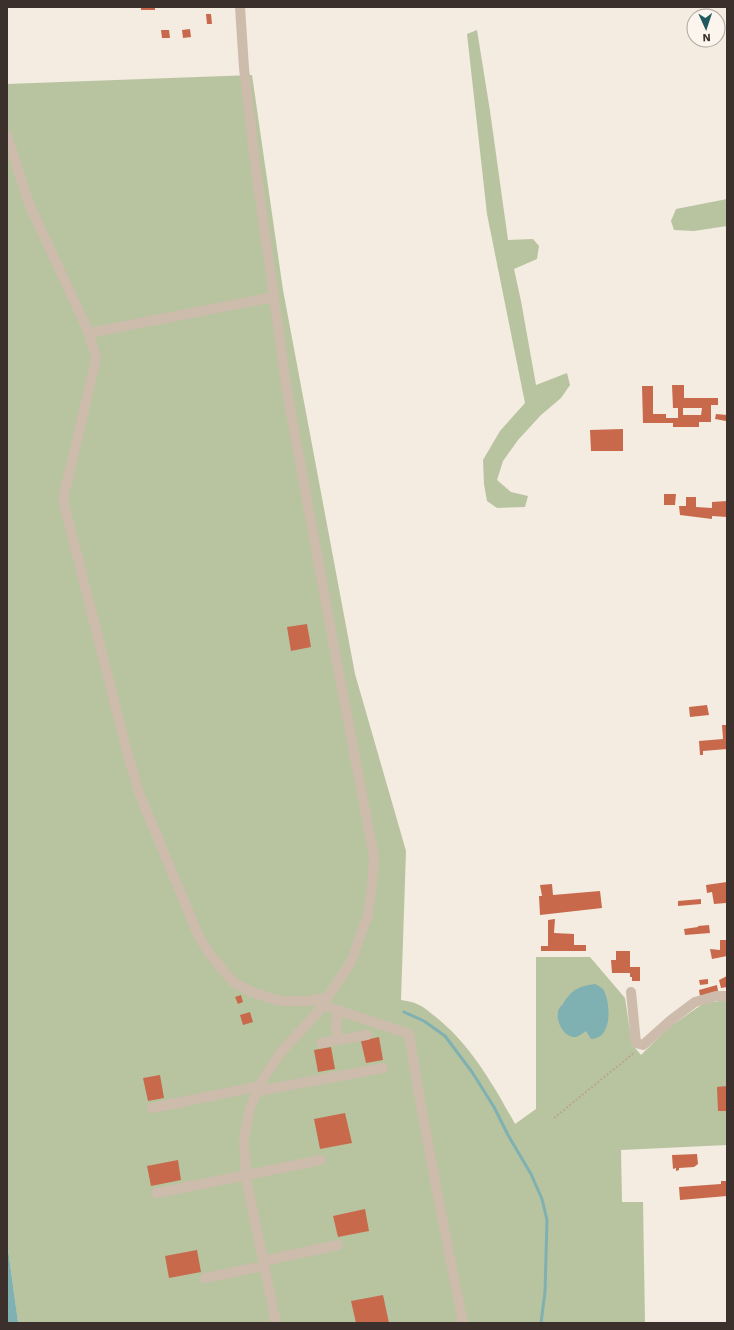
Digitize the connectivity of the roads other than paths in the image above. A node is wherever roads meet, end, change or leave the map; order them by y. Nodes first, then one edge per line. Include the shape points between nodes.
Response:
1 (240, 7) edge
2 (7, 135) edge
3 (274, 298) junction
4 (89, 333) junction
5 (631, 992) dead end
6 (727, 996) edge
7 (325, 1001) junction
8 (338, 1010) junction
9 (367, 1035) dead end
10 (338, 1040) junction
11 (321, 1043) dead end
12 (383, 1068) dead end
13 (259, 1088) junction
14 (152, 1108) dead end
15 (322, 1160) dead end
16 (246, 1175) junction
17 (157, 1193) dead end
18 (338, 1245) dead end
19 (264, 1263) junction
20 (204, 1278) dead end
21 (276, 1323) edge
22 (464, 1323) edge

1 - 3 lane via 255,163
2 - 4 lane via 29,204
3 - 4 lane
3 - 7 lane via 287,391 374,858 368,915 351,962
4 - 7 lane via 96,358 62,500 139,793 200,937 209,953 233,982 252,992 280,1001
5 - 6 lane via 636,1043 643,1045 695,1002 716,996
7 - 8 lane
7 - 13 lane via 281,1052
8 - 10 lane
8 - 22 lane via 409,1034
9 - 10 lane
10 - 11 lane
12 - 13 lane
13 - 14 lane
13 - 16 lane via 250,1108 244,1139
15 - 16 lane
16 - 17 lane
16 - 19 lane
18 - 19 lane
19 - 20 lane
19 - 21 lane

